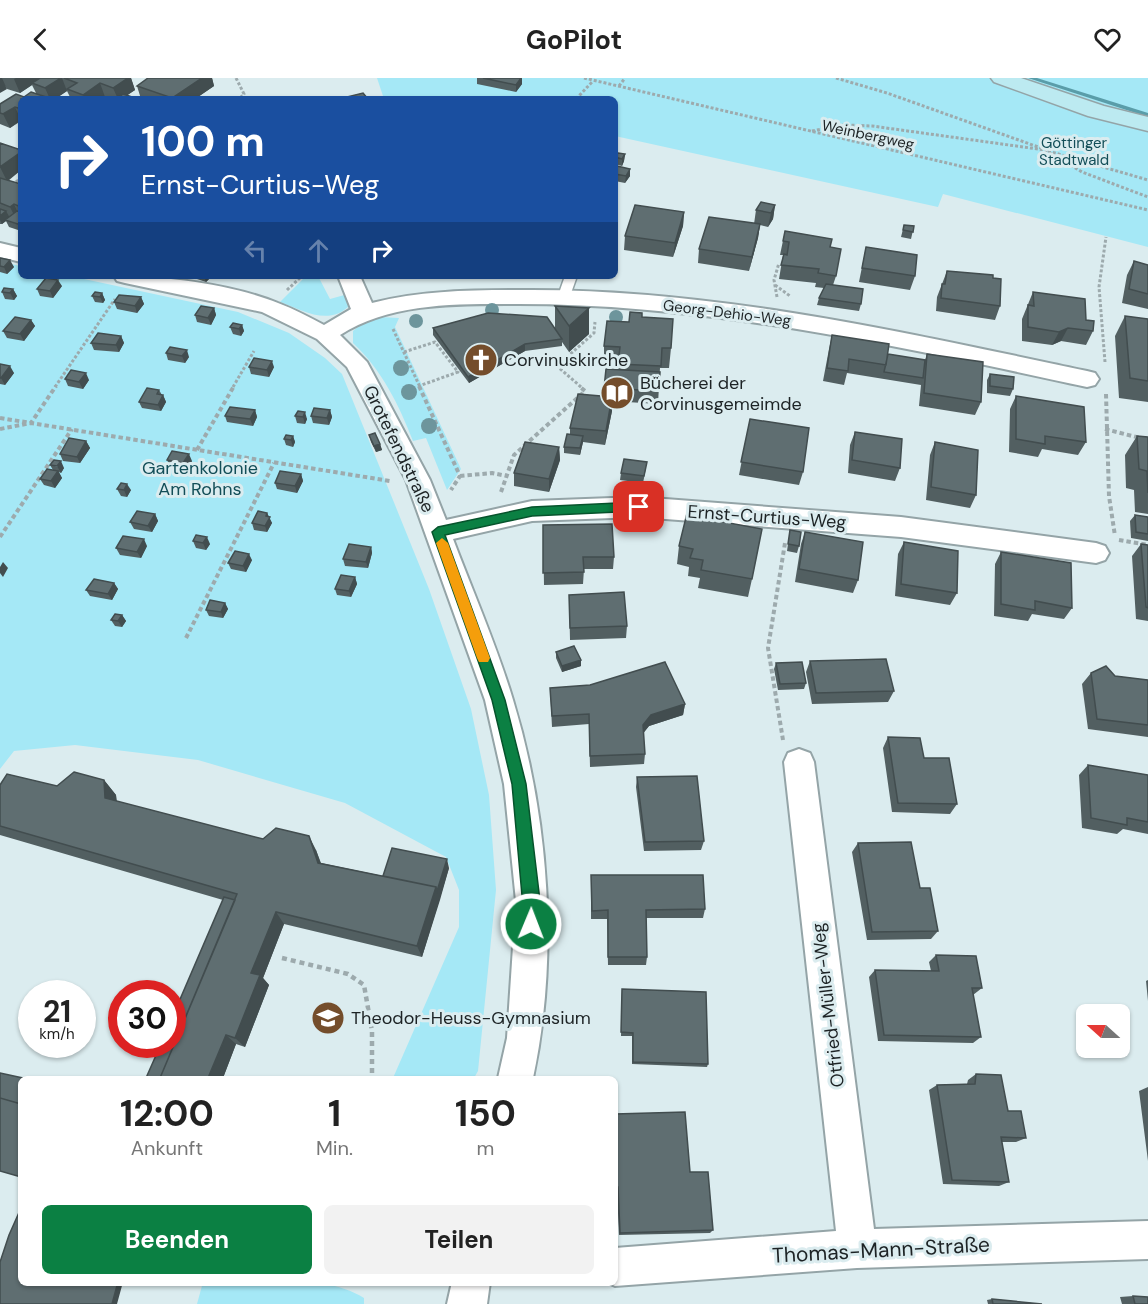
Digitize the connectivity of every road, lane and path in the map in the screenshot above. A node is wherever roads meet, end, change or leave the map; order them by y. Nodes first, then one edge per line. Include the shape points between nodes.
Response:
1 (236, 78) edge
2 (584, 78) edge
3 (625, 78) edge
4 (836, 78) edge
5 (1001, 78) edge
6 (594, 80) junction
7 (619, 86) junction
8 (241, 96) edge
9 (579, 96) edge
10 (1148, 124) edge
11 (808, 132) junction
12 (1045, 150) junction
13 (18, 178) edge
14 (1148, 180) edge
15 (14, 188) edge
16 (1148, 197) edge
17 (1148, 210) edge
18 (1106, 237) dead end
19 (0, 250) edge
20 (18, 254) edge
21 (779, 263) edge
22 (140, 279) edge
23 (350, 279) edge
24 (568, 286) edge
25 (777, 297) dead end
26 (600, 298) junction
27 (115, 299) edge
28 (374, 310) junction
29 (325, 334) junction
30 (254, 351) dead end
31 (404, 352) junction
32 (1105, 363) dead end
33 (1097, 381) joint
34 (419, 386) junction
35 (0, 418) edge
36 (31, 423) junction
37 (0, 429) edge
38 (72, 429) junction
39 (1105, 429) junction
40 (1148, 440) edge
41 (197, 450) junction
42 (274, 463) junction
43 (460, 476) junction
44 (507, 476) junction
45 (418, 480) junction
46 (497, 501) dead end
47 (789, 519) junction
48 (438, 532) junction
49 (0, 537) edge
50 (1106, 546) joint
51 (186, 638) dead end
52 (799, 762) joint
53 (282, 958) dead end
54 (372, 1076) edge
55 (515, 1076) edge
56 (1148, 1240) edge
57 (857, 1248) junction
58 (618, 1267) edge
59 (470, 1286) edge
60 (467, 1304) edge

1 - 8 path
2 - 6 path, Weinbergweg
3 - 7 path
4 - 12 path via 1021,138
5 - 10 street via 1096,111
6 - 7 path, Weinbergweg
6 - 9 path
7 - 11 path, Weinbergweg
11 - 12 path via 844,125 872,126
11 - 17 path, Weinbergweg
12 - 14 path
12 - 16 path via 1066,166
13 - 15 path via 9,187
18 - 32 path via 1100,286
19 - 20 street
21 - 25 path via 774,280
22 - 29 street, Grotefendstraße via 270,307
23 - 28 street via 359,296
24 - 26 street, Georg-Dehio-Weg
24 - 28 street, Georg-Dehio-Weg
26 - 33 street, Georg-Dehio-Weg via 862,332
26 - 44 path via 594,333 557,366 585,391 514,455
27 - 36 path
28 - 29 street
28 - 31 path
29 - 45 street, Grotefendstraße via 356,362
30 - 41 path
31 - 34 path
31 - 34 path via 435,342 458,372
33 - 39 path
34 - 43 path
35 - 36 path
36 - 37 path
36 - 38 path
38 - 41 path
38 - 49 path
39 - 40 path
39 - 50 path via 1109,496
41 - 42 path
42 - 45 path via 385,481
42 - 51 path
43 - 44 path
43 - 48 path via 444,500
44 - 46 path
45 - 48 street, Grotefendstraße
47 - 48 street, Ernst-Curtius-Weg via 639,507 532,511
47 - 50 street, Ernst-Curtius-Weg
47 - 52 path via 768,648 783,742
48 - 55 street, Grotefendstraße via 499,700 519,784 532,901 524,1038
52 - 57 street, Otfried-Müller-Weg
53 - 54 path via 348,974 364,986 372,1031
56 - 57 street, Thomas-Mann-Straße
57 - 58 street, Thomas-Mann-Straße
59 - 60 street

